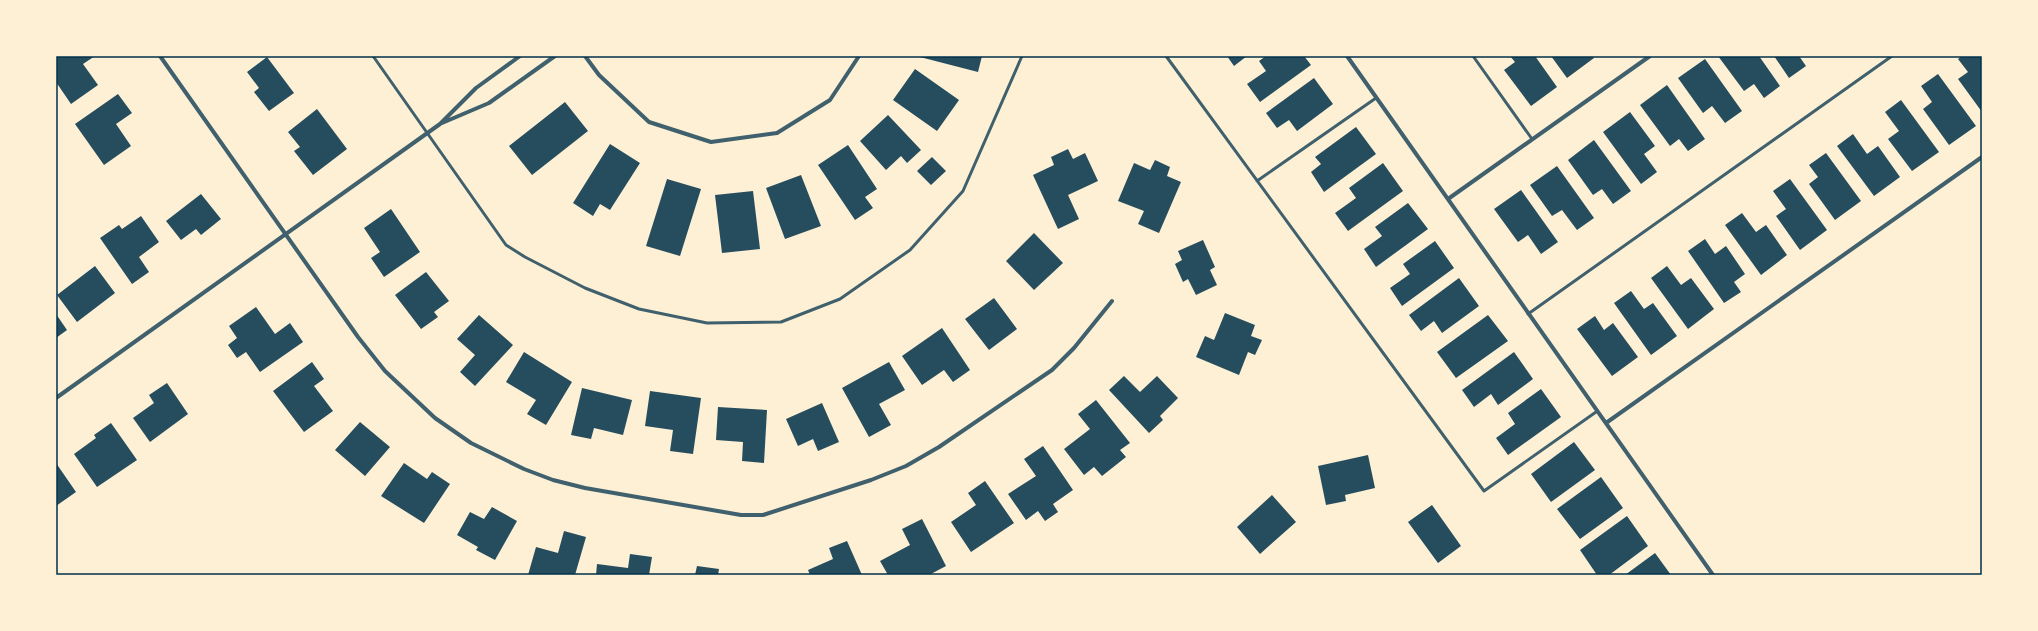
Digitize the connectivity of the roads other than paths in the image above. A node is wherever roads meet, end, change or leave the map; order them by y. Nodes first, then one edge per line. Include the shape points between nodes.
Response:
1 (160, 56) edge
2 (373, 56) edge
3 (520, 56) edge
4 (556, 56) edge
5 (585, 56) edge
6 (858, 56) edge
7 (1022, 56) edge
8 (1166, 56) edge
9 (1347, 56) edge
10 (1473, 56) edge
11 (1650, 56) edge
12 (1892, 56) edge
13 (1376, 98) junction
14 (440, 124) junction
15 (427, 134) junction
16 (1532, 139) junction
17 (1982, 157) edge
18 (1257, 181) junction
19 (1448, 199) junction
20 (286, 234) junction
21 (1112, 301) dead end
22 (1528, 314) junction
23 (56, 398) edge
24 (1596, 412) junction
25 (1606, 423) junction
26 (1713, 575) edge

1 - 20 street
2 - 15 lane
3 - 14 street via 476,88
4 - 14 street via 489,103
5 - 6 street via 599,75 649,122 711,142 777,133 830,100
7 - 15 lane via 963,191 910,250 840,299 781,322 707,323 639,309 585,288 525,257 506,245
8 - 18 lane
9 - 13 street
10 - 16 lane
11 - 16 street
12 - 22 lane
13 - 18 lane
13 - 19 street
14 - 15 street
15 - 20 street
16 - 19 street
17 - 25 street
18 - 24 lane via 1484,491
19 - 22 street
20 - 21 street via 385,371 419,405 471,443 524,469 560,482 741,514 763,515 906,466 939,447 1052,370 1074,348
20 - 23 street
22 - 24 street
24 - 25 street
25 - 26 street

